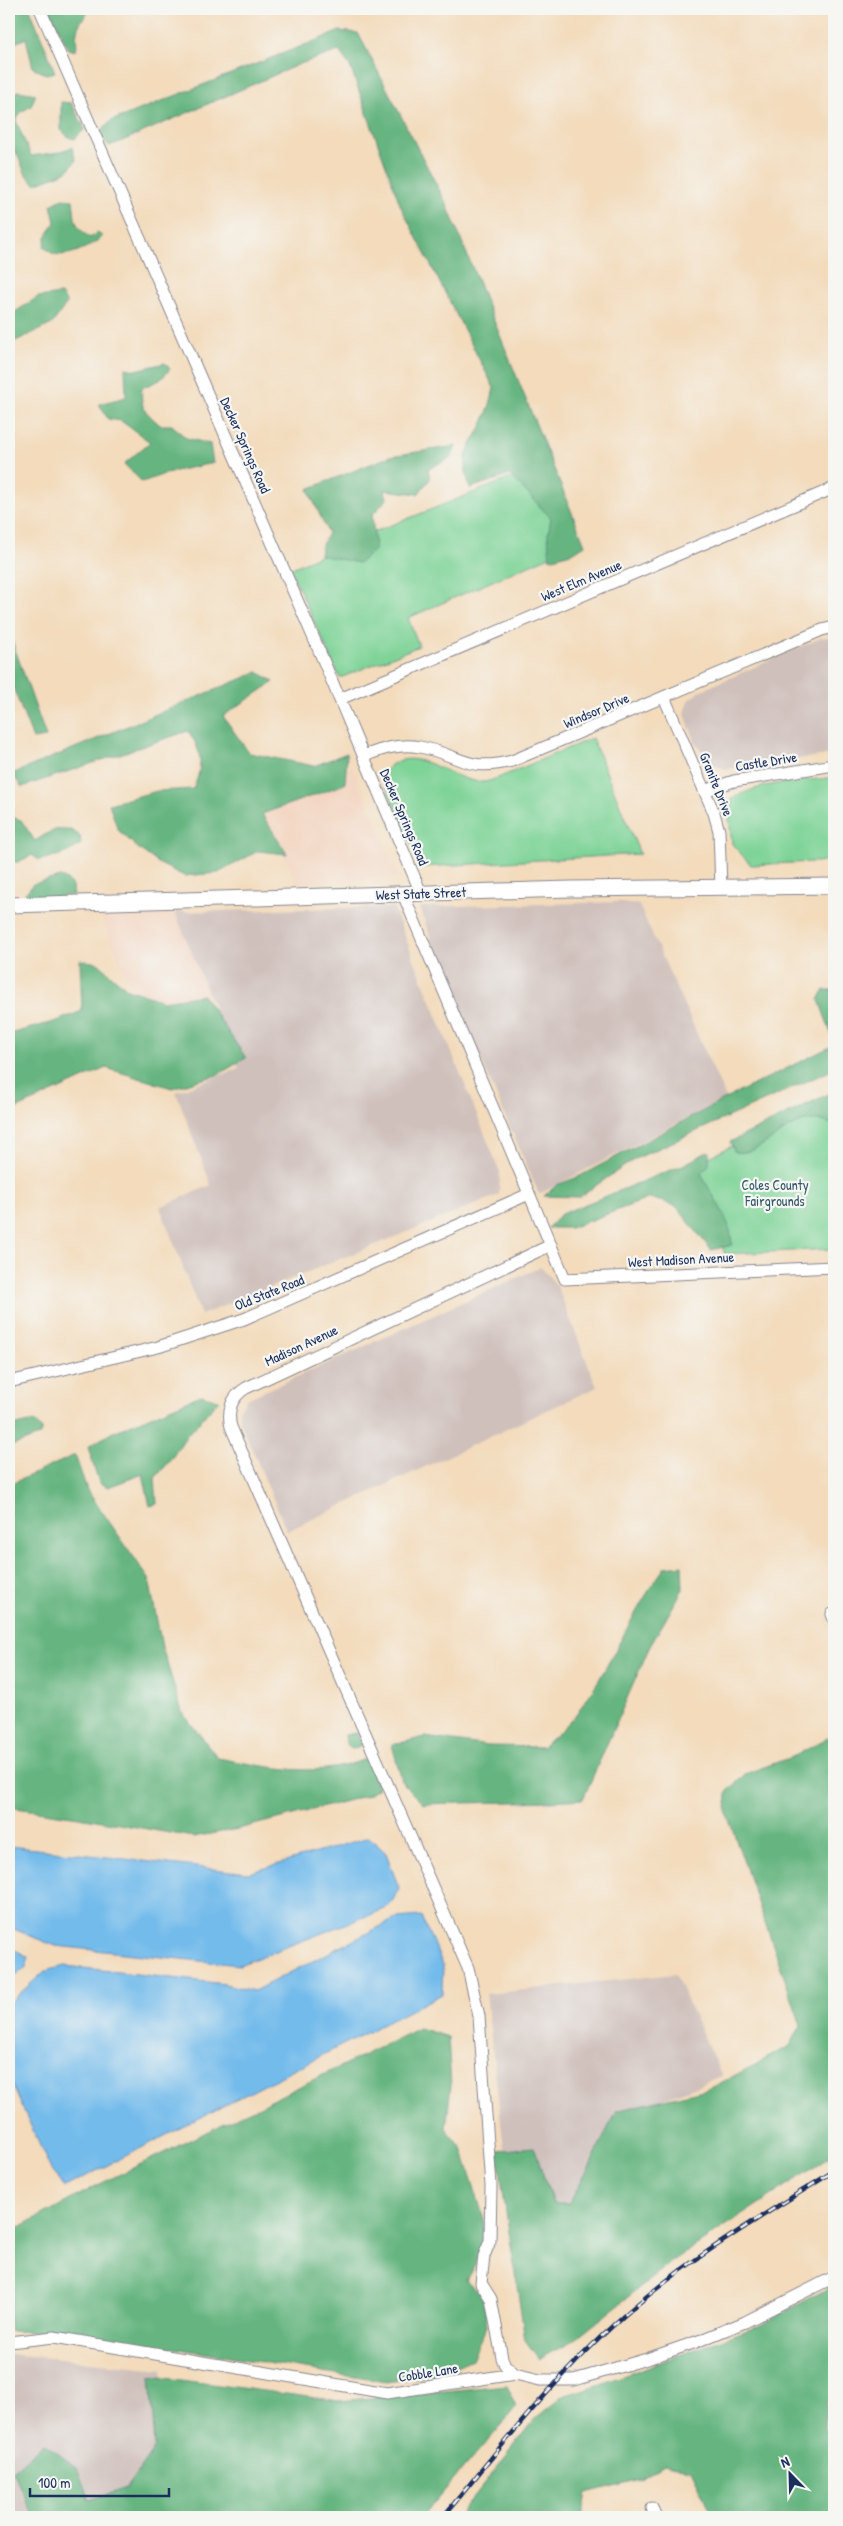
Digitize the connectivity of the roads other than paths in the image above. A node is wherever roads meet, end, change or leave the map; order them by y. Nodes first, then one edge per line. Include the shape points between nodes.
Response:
1 (40, 9) edge
2 (834, 488) edge
3 (834, 627) edge
4 (664, 697) junction
5 (340, 699) junction
6 (364, 756) junction
7 (834, 765) edge
8 (704, 791) junction
9 (834, 886) edge
10 (721, 887) junction
11 (403, 894) junction
12 (421, 894) junction
13 (9, 905) edge
14 (529, 1194) junction
15 (551, 1245) junction
16 (834, 1267) edge
17 (9, 1382) edge
18 (834, 1614) edge
19 (834, 1620) edge
20 (834, 2277) edge
21 (9, 2342) edge
22 (515, 2374) junction

1 - 5 street, Decker Springs Road
2 - 5 street, West Elm Avenue
3 - 4 street, Windsor Drive
4 - 6 street, Windsor Drive via 498,765 472,765 418,746 391,747
4 - 8 street, Granite Drive
5 - 6 street, Decker Springs Road
6 - 12 street, Decker Springs Road
7 - 8 street, Castle Drive via 734,781
8 - 10 street, Granite Drive via 719,831
9 - 10 street, West State Street
10 - 12 street, West State Street
11 - 12 street, West State Street
11 - 13 street, West State Street
11 - 14 street
14 - 15 street
14 - 17 street, Old State Road via 244,1319 149,1349
15 - 16 street, West Madison Avenue via 565,1279
15 - 22 street, Madison Avenue via 246,1388 236,1396 229,1410 231,1427 468,1968 479,2016 490,2186 490,2241 484,2256 481,2283 490,2300 502,2358
18 - 19 street
20 - 22 street, Cobble Lane via 728,2328 609,2371 560,2381
21 - 22 street, Cobble Lane via 54,2338 387,2393

